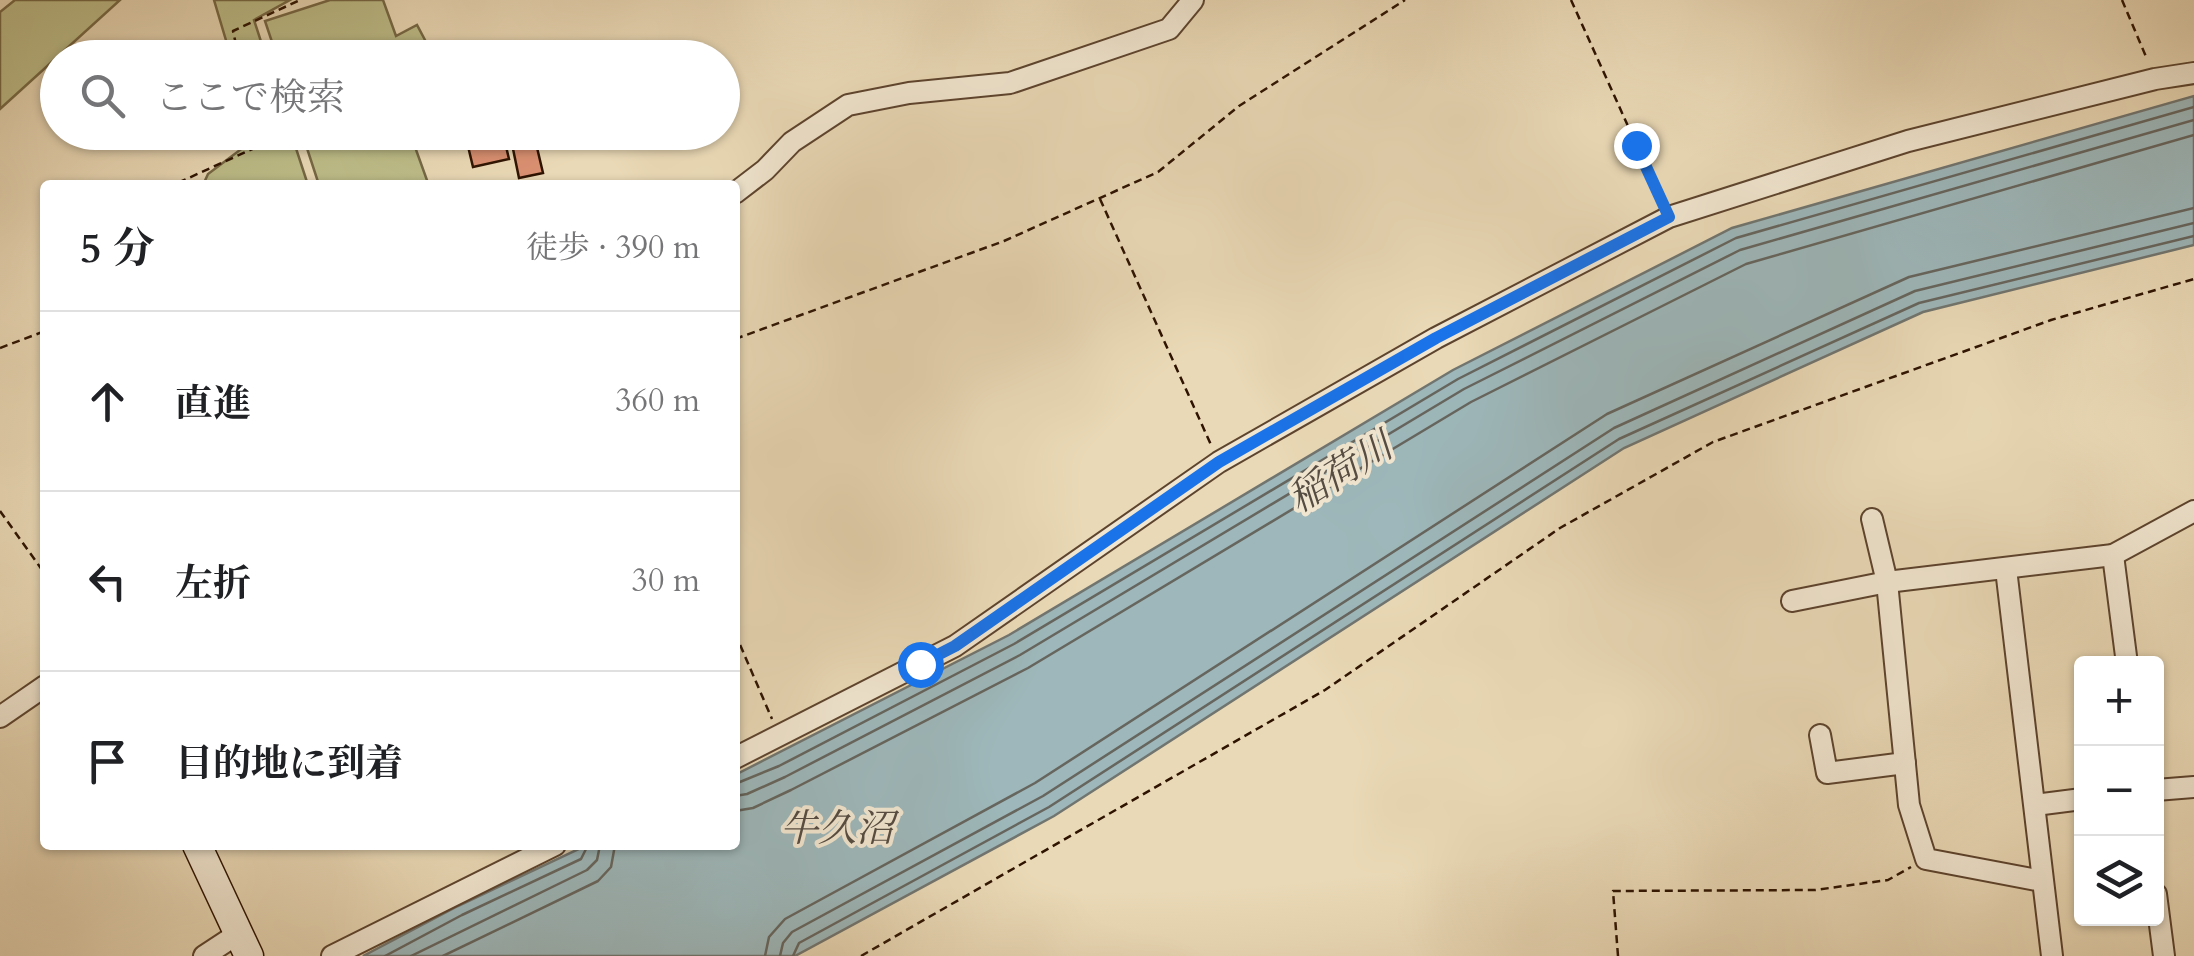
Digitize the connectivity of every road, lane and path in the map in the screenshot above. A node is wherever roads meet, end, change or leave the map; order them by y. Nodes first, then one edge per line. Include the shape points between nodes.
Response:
1 (300, 0) edge
2 (1193, 0) edge
3 (1405, 0) edge
4 (1571, 0) edge
5 (2122, 0) edge
6 (235, 40) edge
7 (2194, 73) edge
8 (2155, 79) junction
9 (250, 150) edge
10 (184, 180) edge
11 (740, 189) edge
12 (1099, 198) junction
13 (1669, 217) junction
14 (2194, 279) edge
15 (40, 332) edge
16 (740, 337) edge
17 (0, 348) edge
18 (1219, 462) junction
19 (0, 511) edge
20 (2194, 511) edge
21 (1872, 518) dead end
22 (2113, 554) junction
23 (40, 568) edge
24 (2006, 569) junction
25 (1887, 582) junction
26 (1792, 601) dead end
27 (740, 644) edge
28 (2126, 656) edge
29 (40, 689) edge
30 (0, 717) edge
31 (780, 736) junction
32 (1820, 736) dead end
33 (740, 756) edge
34 (1905, 762) junction
35 (2194, 786) edge
36 (2164, 789) edge
37 (2074, 800) edge
38 (2035, 805) junction
39 (199, 850) edge
40 (546, 850) edge
41 (1926, 859) junction
42 (2042, 882) junction
43 (2160, 926) edge
44 (244, 944) edge
45 (204, 956) edge
46 (332, 956) edge
47 (861, 956) edge
48 (1618, 956) edge
49 (2052, 956) edge
50 (2164, 956) edge

1 - 6 path via 233,31
2 - 11 street via 1170,29 1028,78 848,105 792,142
3 - 12 path via 1240,106 1158,172
4 - 13 path
5 - 8 path
7 - 8 street
8 - 13 street via 1908,141
9 - 10 path
12 - 16 path via 1004,241
12 - 18 path
13 - 18 street via 1436,338
14 - 47 path via 2051,320 1713,442 1560,528 1325,690
15 - 17 path
18 - 31 street via 955,646
19 - 23 path
20 - 22 street
21 - 25 street
22 - 24 street
22 - 28 street
24 - 25 street
24 - 38 street
25 - 26 street
25 - 34 street
27 - 31 path
29 - 30 street
31 - 33 street
32 - 34 street via 1827,773
34 - 41 street via 1909,805
35 - 36 street
37 - 38 street
38 - 42 street
39 - 44 street
40 - 46 street
41 - 42 street
41 - 48 path via 1888,880 1815,890 1614,891
42 - 49 street
43 - 50 street
44 - 45 street

